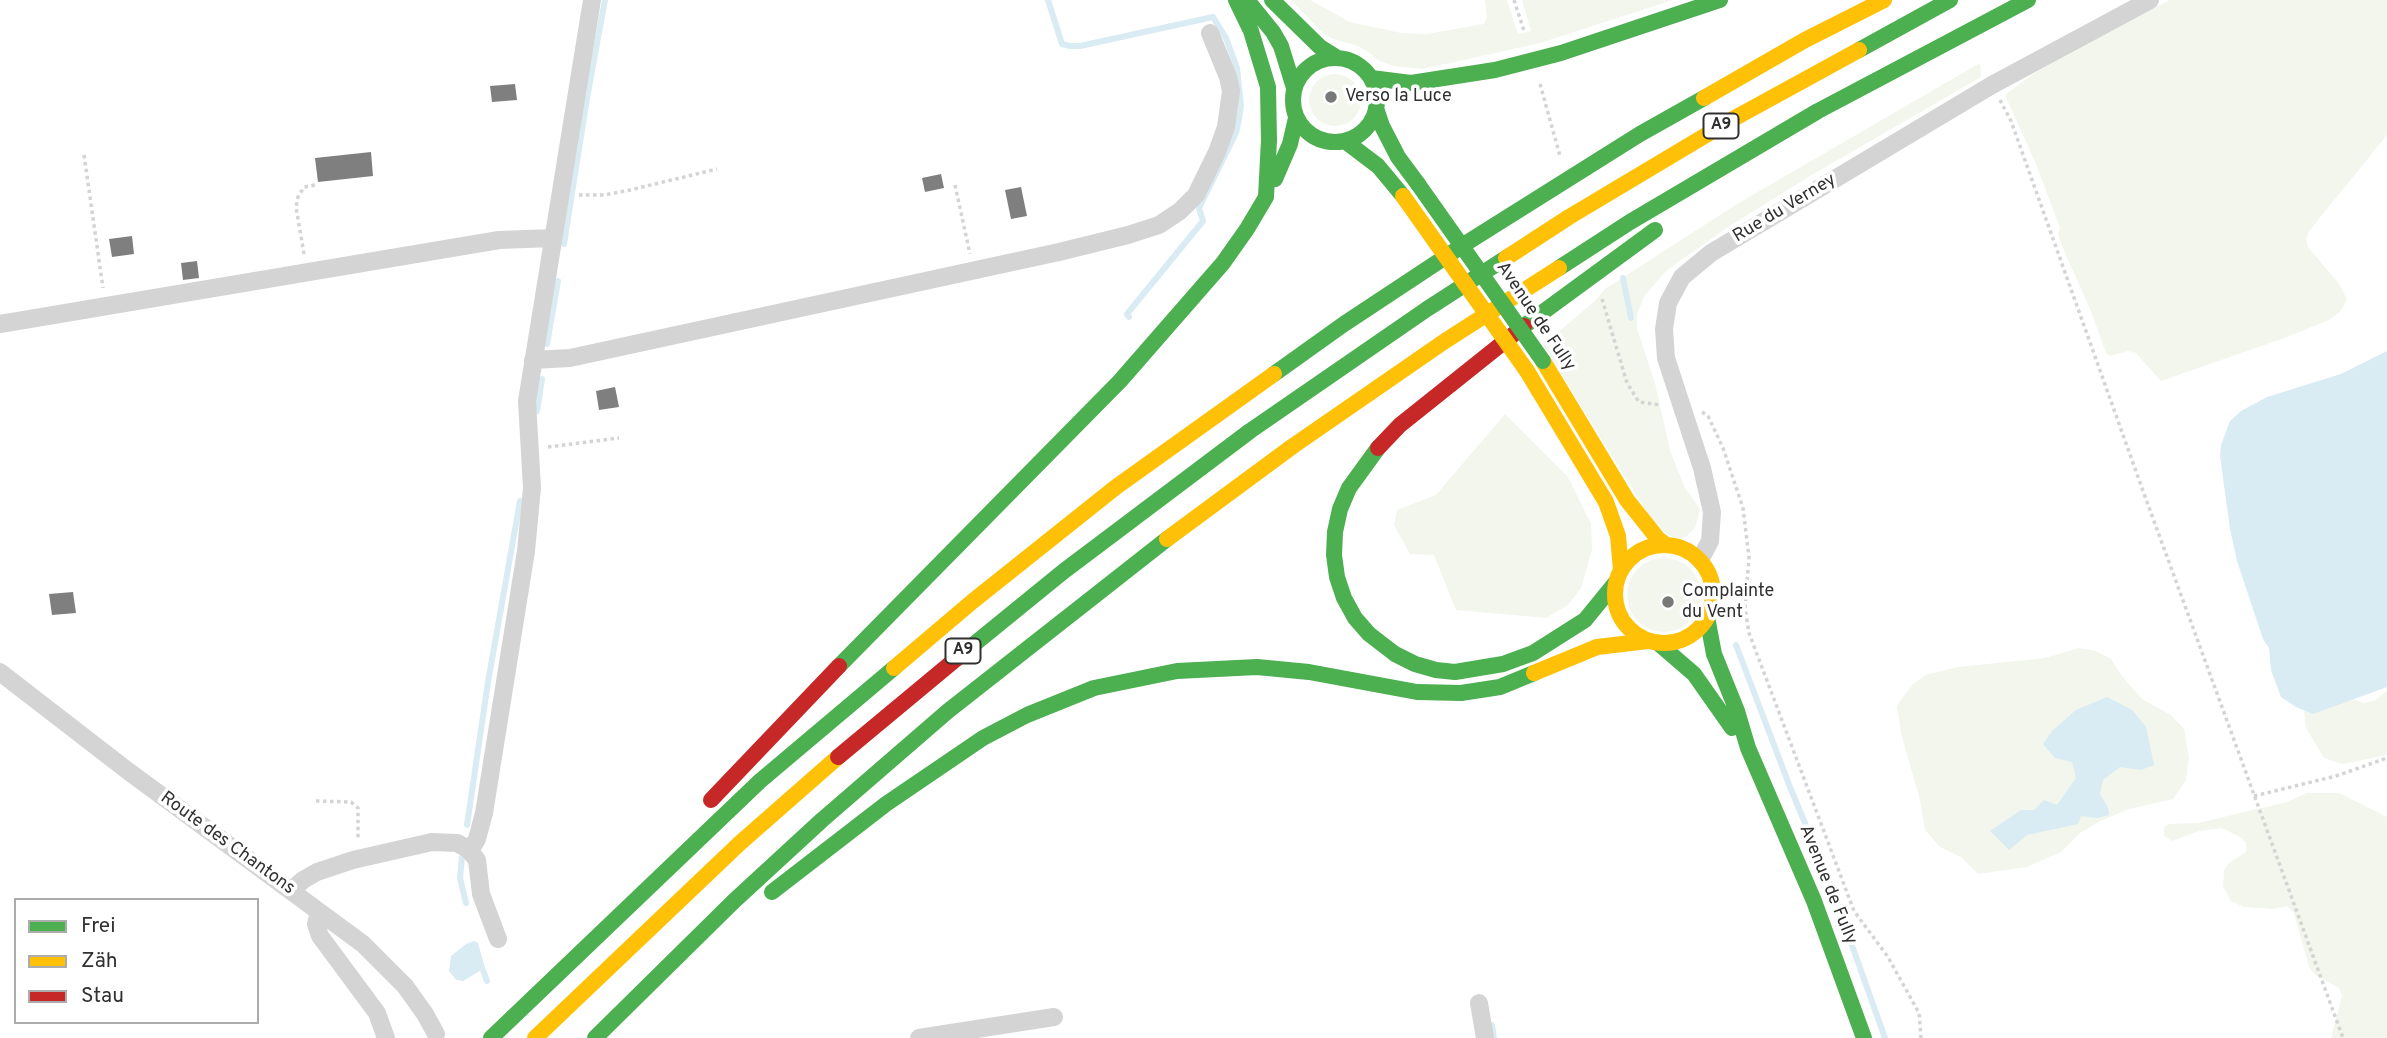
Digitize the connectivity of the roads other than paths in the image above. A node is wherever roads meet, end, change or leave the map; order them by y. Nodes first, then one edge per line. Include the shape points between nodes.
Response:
1 (592, 0) edge
2 (1236, 0) edge
3 (1247, 0) edge
4 (1272, 0) edge
5 (1720, 0) edge
6 (1884, 0) edge
7 (1950, 0) edge
8 (2028, 0) edge
9 (2150, 0) edge
10 (1210, 33) dead end
11 (1920, 55) junction
12 (1336, 58) junction
13 (1371, 78) junction
14 (1294, 88) junction
15 (1376, 108) junction
16 (1296, 118) junction
17 (1345, 141) junction
18 (1266, 197) junction
19 (1699, 200) dead end
20 (1665, 223) dead end
21 (552, 238) junction
22 (0, 324) edge
23 (533, 360) junction
24 (1666, 545) junction
25 (1700, 560) junction
26 (1618, 576) junction
27 (1707, 617) junction
28 (1653, 642) junction
29 (0, 672) edge
30 (1748, 748) junction
31 (703, 808) dead end
32 (470, 851) junction
33 (656, 858) dead end
34 (291, 891) junction
35 (760, 902) dead end
36 (319, 912) junction
37 (738, 919) dead end
38 (498, 939) dead end
39 (1479, 1003) dead end
40 (1054, 1017) dead end
41 (436, 1034) dead end
42 (386, 1038) edge
43 (485, 1038) edge
44 (491, 1038) edge
45 (535, 1038) edge
46 (596, 1038) edge
47 (919, 1038) edge
48 (1485, 1038) edge
49 (1864, 1038) edge

1 - 21 street
2 - 18 main road via 1268,87
3 - 14 main road via 1281,46
4 - 12 main road
5 - 13 main road via 1495,70 1411,83
6 - 44 main road, A9 via 1652,127 1479,235 1333,332 1116,487 770,772
7 - 45 main road, A9 via 1755,106 1569,217 1250,430 976,640 827,766
8 - 11 main road
9 - 25 street, Rue du Verney via 1992,85 1710,253 1682,277 1668,303 1664,329 1666,358 1712,512 1710,541
10 - 23 street via 1228,77 1230,106 1217,152 1190,203 1170,219 1144,230 974,270 570,358
11 - 19 main road
11 - 46 main road via 1619,229 1445,341 1230,492 1049,630 877,772 734,901
12 - 13 main road via 1359,65
12 - 14 main road via 1310,66
13 - 15 main road
14 - 16 main road
15 - 17 main road via 1363,131
15 - 24 main road, Avenue de Fully, bridge via 1398,157 1543,361 1627,500
16 - 17 main road via 1320,139
16 - 18 main road via 1282,166
17 - 26 main road, Avenue de Fully, bridge via 1378,166 1403,196 1527,371 1606,502 1618,536
18 - 31 main road via 1223,263 1128,372
20 - 26 main road via 1532,319 1400,425 1355,478 1343,499 1335,533 1337,577 1349,608 1363,627 1395,654 1446,671 1503,664 1540,650 1585,621
21 - 22 street via 499,240
21 - 23 street
23 - 32 street via 527,401 532,505 484,813
24 - 25 main road via 1685,549
24 - 26 main road via 1640,551
25 - 27 main road via 1713,592
26 - 28 main road via 1615,604 1620,618 1629,629
27 - 28 main road via 1686,638
27 - 30 main road, Avenue de Fully via 1714,654
28 - 30 main road, Avenue de Fully via 1694,674
28 - 35 main road via 1597,647 1511,683 1461,693 1417,692 1257,667 1177,670 1094,688 1027,715 965,749
29 - 34 street, Route des Chantons
30 - 49 main road, Avenue de Fully via 1814,901
32 - 34 street via 441,841 358,859 317,872
32 - 38 street via 477,860 481,894
33 - 43 main road
34 - 36 street, Route des Chantons
36 - 41 street, Route des Chantons via 375,954 416,1000
36 - 42 street via 320,936 377,1013
37 - 46 main road
39 - 48 street
40 - 47 street

